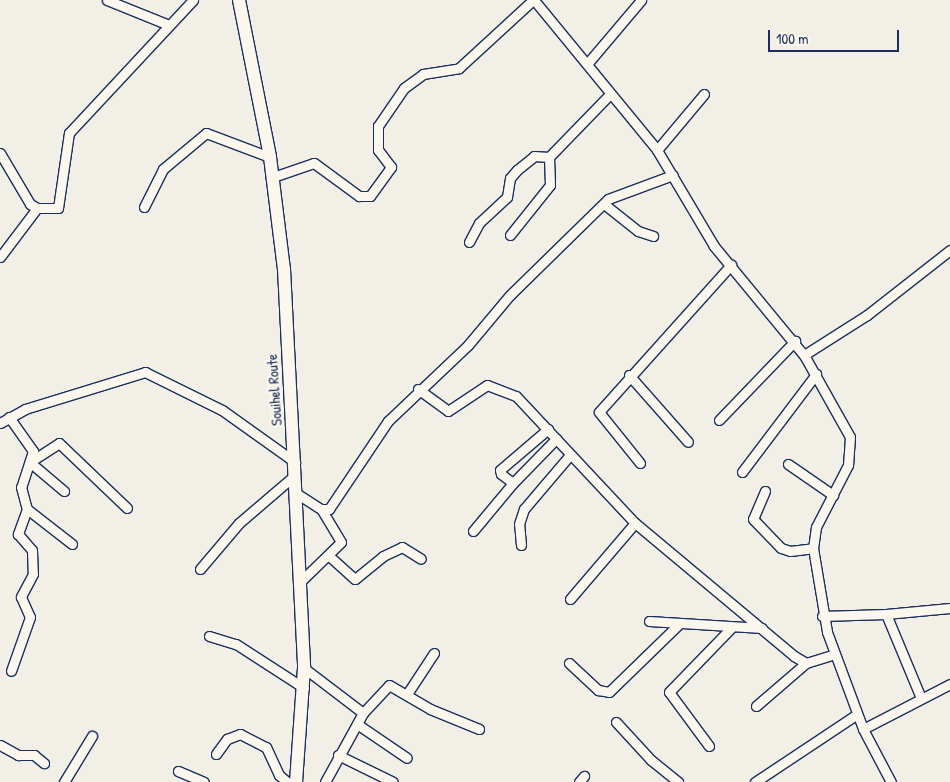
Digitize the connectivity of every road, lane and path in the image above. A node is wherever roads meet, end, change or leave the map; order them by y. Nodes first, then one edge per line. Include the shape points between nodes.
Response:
1 (107, 0) edge
2 (193, 0) edge
3 (239, 0) edge
4 (533, 0) edge
5 (641, 0) edge
6 (169, 24) junction
7 (587, 64) junction
8 (610, 94) junction
9 (704, 94) dead end
10 (657, 150) junction
11 (0, 153) edge
12 (549, 157) junction
13 (270, 158) junction
14 (673, 176) junction
15 (273, 178) junction
16 (604, 204) junction
17 (144, 207) dead end
18 (37, 208) junction
19 (510, 235) dead end
20 (653, 236) dead end
21 (469, 242) dead end
22 (950, 250) edge
23 (0, 258) edge
24 (731, 265) junction
25 (795, 341) junction
26 (804, 355) junction
27 (816, 374) junction
28 (629, 375) junction
29 (418, 389) junction
30 (9, 417) junction
31 (719, 420) dead end
32 (0, 423) edge
33 (548, 429) junction
34 (556, 439) junction
35 (688, 442) dead end
36 (570, 455) junction
37 (32, 462) junction
38 (640, 463) dead end
39 (788, 464) dead end
40 (295, 469) junction
41 (742, 472) dead end
42 (513, 482) junction
43 (64, 491) dead end
44 (765, 491) dead end
45 (296, 493) junction
46 (833, 495) junction
47 (127, 508) dead end
48 (27, 509) junction
49 (322, 510) junction
50 (635, 523) junction
51 (473, 531) dead end
52 (72, 544) dead end
53 (521, 545) dead end
54 (812, 548) junction
55 (328, 555) junction
56 (421, 559) dead end
57 (200, 568) dead end
58 (300, 582) junction
59 (570, 599) dead end
60 (950, 608) edge
61 (886, 614) junction
62 (822, 616) junction
63 (649, 620) dead end
64 (680, 623) junction
65 (759, 625) junction
66 (732, 627) junction
67 (209, 636) dead end
68 (434, 653) dead end
69 (833, 655) junction
70 (569, 663) dead end
71 (806, 663) junction
72 (304, 668) junction
73 (11, 671) dead end
74 (950, 684) edge
75 (304, 688) junction
76 (407, 694) junction
77 (921, 698) junction
78 (756, 706) dead end
79 (363, 713) junction
80 (856, 715) junction
81 (616, 722) dead end
82 (357, 724) junction
83 (479, 729) dead end
84 (863, 729) junction
85 (92, 736) dead end
86 (0, 745) edge
87 (708, 746) dead end
88 (216, 754) dead end
89 (338, 755) junction
90 (406, 758) dead end
91 (44, 763) dead end
92 (178, 771) dead end
93 (64, 782) edge
94 (204, 782) edge
95 (287, 782) edge
96 (296, 782) edge
97 (325, 782) edge
98 (393, 782) edge
99 (678, 782) edge
100 (755, 782) edge
101 (891, 782) edge

1 - 6 street
2 - 6 street
3 - 13 main road, Souihel Route
4 - 7 street
4 - 15 street via 459,68 423,74 404,88 378,126 378,150 391,167 370,196 359,196 320,164
5 - 7 street
6 - 18 street via 106,96 78,120 64,149 58,208
7 - 8 street
8 - 10 street
8 - 12 street
9 - 10 street
10 - 14 street
11 - 18 street via 30,204
12 - 19 street via 550,185
12 - 21 street via 534,156 517,170 510,178 507,197 479,223
13 - 15 main road, Souihel Route
13 - 17 street via 206,133 163,169
14 - 16 street via 615,194
14 - 24 street via 714,246
15 - 40 main road, Souihel Route via 284,269
16 - 20 street via 638,231
16 - 29 street via 510,296 468,345
18 - 23 street
22 - 26 street via 867,315
24 - 25 street
24 - 28 street
25 - 26 street
25 - 31 street
26 - 27 street
27 - 41 street
27 - 46 street via 852,444 848,465
28 - 35 street
28 - 38 street via 598,415
29 - 33 street via 448,411 470,393 492,385 516,396
29 - 49 street via 378,434 340,496 328,509
30 - 32 street
30 - 37 street via 31,446
30 - 40 street via 145,372 222,410
33 - 34 street
33 - 42 street via 500,470
34 - 36 street
34 - 42 street
36 - 50 street
36 - 53 street via 522,515
37 - 43 street
37 - 47 street via 59,443
37 - 48 street via 21,487
39 - 46 street
40 - 45 main road, Souihel Route
40 - 57 street via 239,523
42 - 51 street
44 - 54 street via 753,519 781,548 790,551
45 - 49 street
45 - 58 main road, Souihel Route
46 - 54 street via 816,527
48 - 52 street
48 - 73 street via 18,534 31,547 33,574 21,594 30,617
49 - 55 street via 341,539
50 - 59 street
50 - 65 street
54 - 62 street
55 - 56 street via 355,579 383,556 402,547
55 - 58 street
58 - 72 main road, Souihel Route
60 - 61 street
61 - 62 street
61 - 77 street
62 - 69 street
63 - 64 street
64 - 66 street
64 - 70 street via 609,692 598,690
65 - 66 street
65 - 71 street
66 - 87 street via 669,692
67 - 75 street via 236,644
68 - 76 street
69 - 71 street
69 - 80 street
71 - 78 street
72 - 75 main road, Souihel Route
72 - 79 street
74 - 77 street
75 - 96 main road, Souihel Route
76 - 79 street via 389,685
76 - 83 street via 430,709
77 - 84 street
79 - 82 street
80 - 84 street
80 - 100 street
81 - 99 street via 651,760
82 - 89 street
82 - 90 street
84 - 101 street
85 - 93 street
86 - 91 street via 18,755 34,755
88 - 95 street via 227,739 240,734 266,747 278,775
89 - 97 street
89 - 98 street
92 - 94 street

